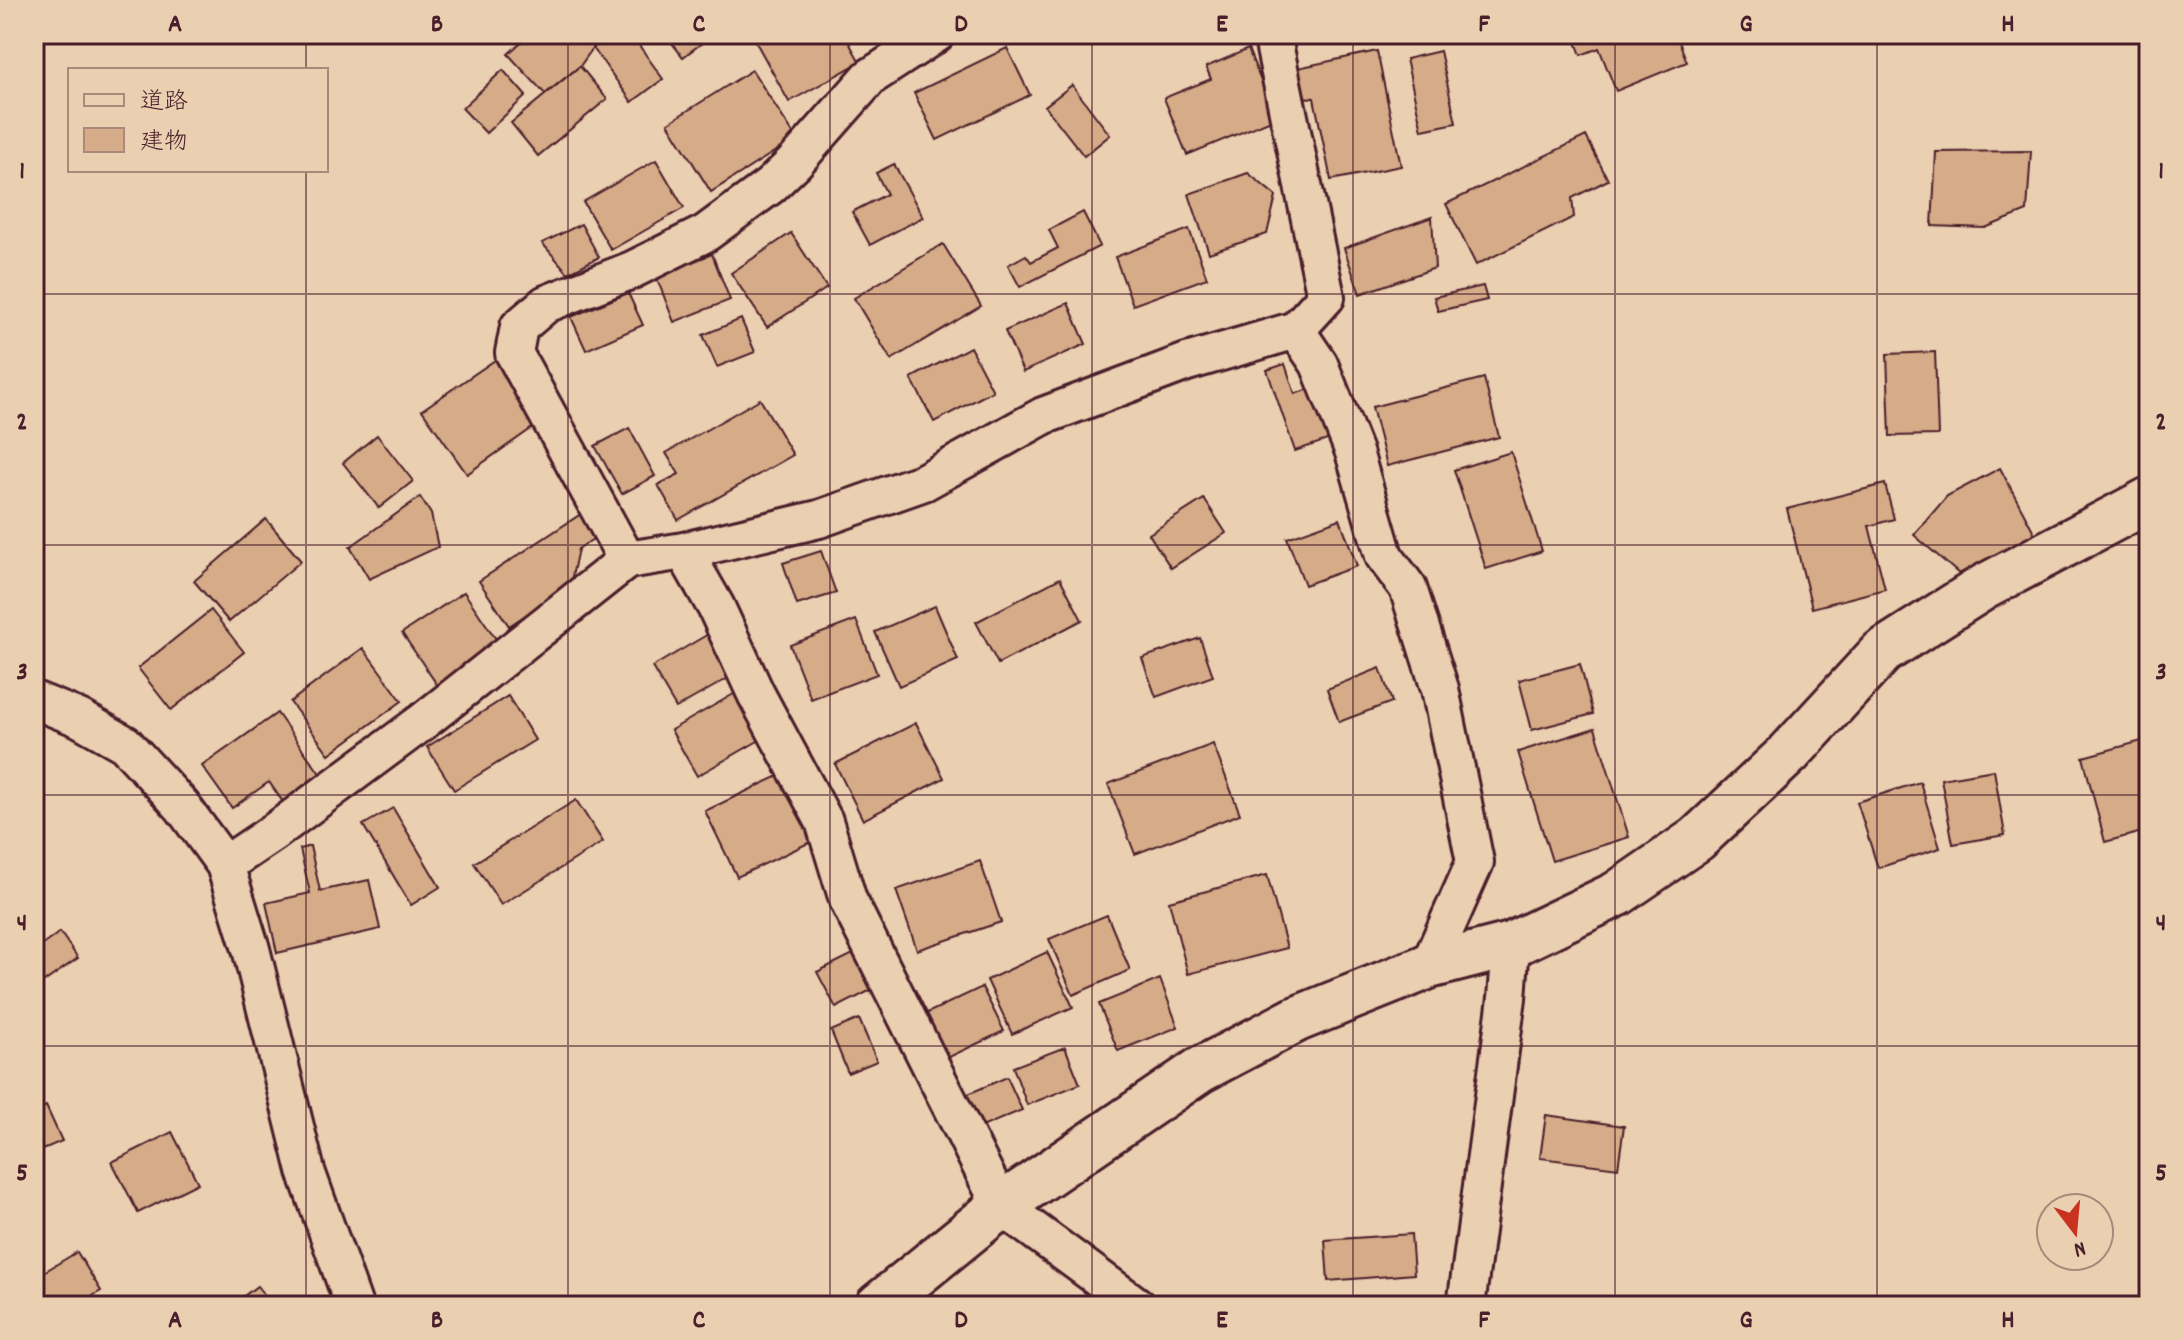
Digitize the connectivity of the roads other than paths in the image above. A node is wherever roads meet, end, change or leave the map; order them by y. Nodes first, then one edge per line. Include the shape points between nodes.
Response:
1 (936, 34) edge
2 (1272, 34) edge
3 (1296, 330) junction
4 (2149, 500) edge
5 (684, 551) junction
6 (627, 560) junction
7 (34, 700) edge
8 (225, 865) junction
9 (1511, 945) junction
10 (1429, 966) junction
11 (1001, 1206) junction
12 (354, 1306) edge
13 (878, 1306) edge
14 (1137, 1306) edge
15 (1466, 1306) edge

1 - 6 street via 870,77 770,186 706,233 546,304 519,327 514,353
2 - 3 street via 1326,297
3 - 5 street via 1187,362 1043,416 924,482 819,519
3 - 10 street via 1319,364 1354,452 1384,556 1408,588 1446,717 1475,862
4 - 9 street via 1984,587 1882,652 1789,753 1697,839 1617,894
5 - 6 street
5 - 11 street via 824,821 848,900
6 - 8 street via 421,723
7 - 8 street via 125,744 182,806
8 - 12 street via 306,1171
9 - 10 street
9 - 15 street
10 - 11 street via 1297,1019 1200,1070
11 - 13 street
11 - 14 street

